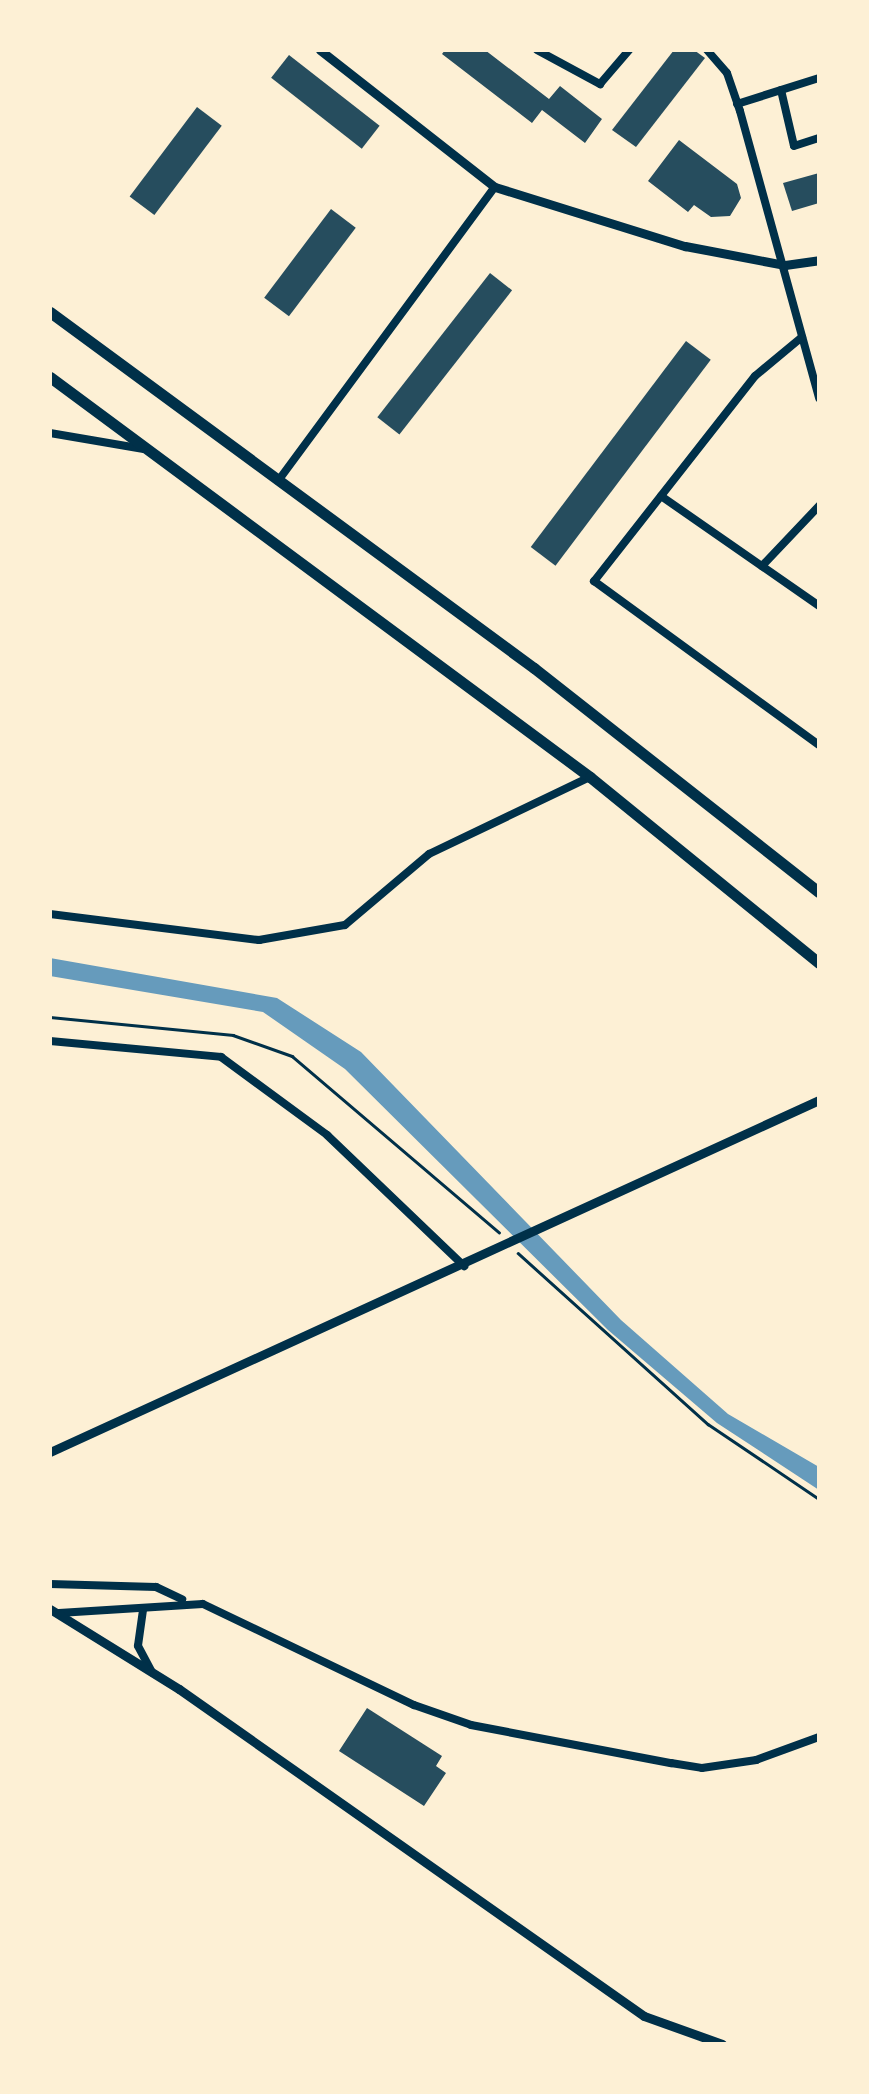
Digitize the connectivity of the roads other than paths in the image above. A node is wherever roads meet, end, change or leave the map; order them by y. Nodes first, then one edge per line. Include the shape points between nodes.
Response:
1 (320, 50) edge
2 (537, 50) edge
3 (561, 50) edge
4 (629, 50) edge
5 (707, 50) edge
6 (552, 62) junction
7 (819, 78) edge
8 (781, 90) junction
9 (738, 104) junction
10 (819, 138) edge
11 (494, 187) junction
12 (819, 260) edge
13 (785, 266) junction
14 (50, 312) edge
15 (802, 337) junction
16 (50, 377) edge
17 (819, 398) edge
18 (50, 434) edge
19 (144, 449) junction
20 (278, 481) junction
21 (661, 496) junction
22 (819, 506) edge
23 (762, 566) junction
24 (819, 606) edge
25 (819, 745) edge
26 (590, 776) junction
27 (819, 892) edge
28 (50, 914) edge
29 (819, 963) edge
30 (50, 1040) edge
31 (819, 1100) edge
32 (464, 1266) junction
33 (50, 1452) edge
34 (50, 1584) edge
35 (186, 1601) junction
36 (144, 1610) junction
37 (54, 1611) edge
38 (152, 1672) junction
39 (819, 1737) edge
40 (722, 2044) edge

1 - 11 street
2 - 6 street
3 - 6 street
4 - 6 street via 600,84
5 - 9 street
7 - 8 street
8 - 9 street
8 - 10 street via 794,146
9 - 13 street via 749,162
11 - 13 street via 685,246
11 - 20 street
12 - 13 street
13 - 15 street
14 - 20 main road
15 - 17 street
15 - 21 street via 756,376
16 - 19 main road
18 - 19 street
19 - 26 main road
20 - 27 main road via 534,668
21 - 23 street
21 - 25 street via 594,581
22 - 23 street
23 - 24 street
26 - 28 street via 429,854 345,925 259,940
26 - 29 main road
30 - 32 street via 221,1057 327,1135
31 - 32 street
32 - 33 street
34 - 35 street via 156,1587
35 - 36 street
35 - 39 street via 471,1726 702,1768 756,1760
36 - 37 street
36 - 38 street via 138,1646
37 - 38 street
38 - 40 street via 644,2016

